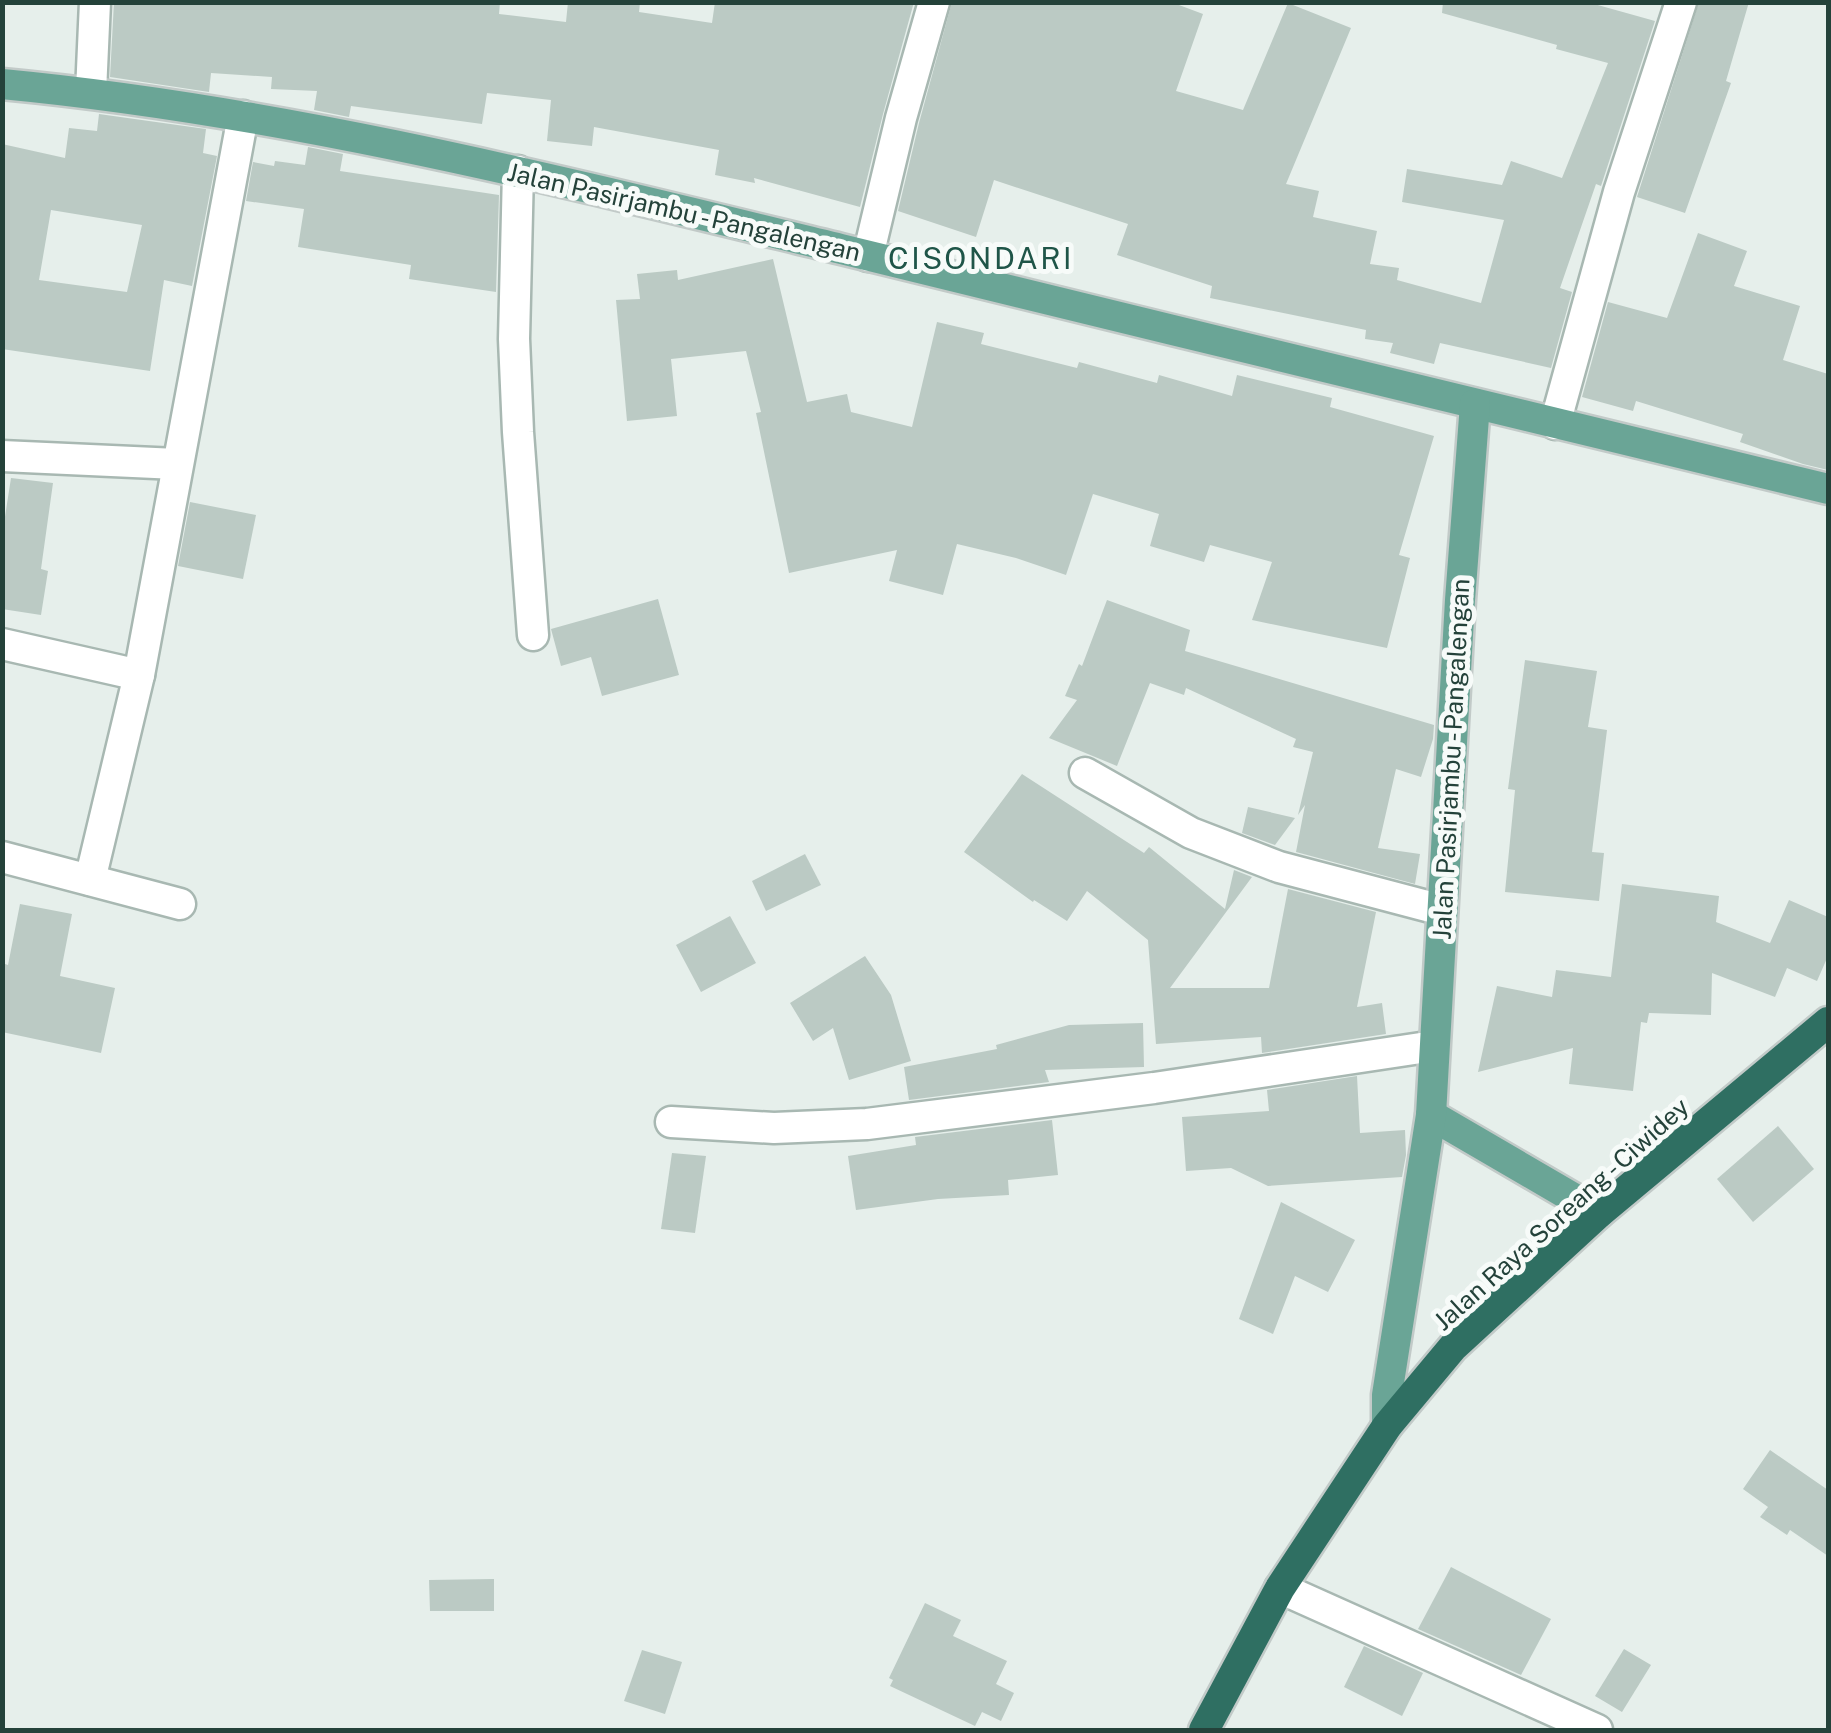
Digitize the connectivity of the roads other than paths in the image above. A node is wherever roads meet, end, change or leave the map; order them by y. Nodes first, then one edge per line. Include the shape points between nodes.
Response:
1 (95, 2) edge
2 (934, 2) edge
3 (1680, 2) edge
4 (2, 84) edge
5 (91, 92) junction
6 (243, 116) junction
7 (518, 171) junction
8 (868, 256) junction
9 (1475, 404) junction
10 (1555, 424) junction
11 (2, 456) edge
12 (178, 464) junction
13 (1828, 489) edge
14 (533, 635) dead end
15 (2, 644) edge
16 (139, 675) junction
17 (1084, 773) dead end
18 (2, 857) edge
19 (90, 880) junction
20 (180, 904) dead end
21 (1442, 910) junction
22 (1828, 1022) edge
23 (1434, 1046) junction
24 (1431, 1115) junction
25 (670, 1122) dead end
26 (1599, 1213) junction
27 (1387, 1426) junction
28 (1280, 1588) junction
29 (1204, 1730) edge
30 (1597, 1730) edge

1 - 5 street
2 - 8 street
3 - 10 street
4 - 5 main road, Jalan Pasirjambu - Pangalengan
5 - 6 main road, Jalan Pasirjambu - Pangalengan
6 - 7 main road, Jalan Pasirjambu - Pangalengan
6 - 12 street
7 - 8 main road, Jalan Pasirjambu - Pangalengan
7 - 14 street via 514,340
8 - 9 main road, Jalan Pasirjambu - Pangalengan
9 - 10 main road, Jalan Pasirjambu - Pangalengan
9 - 21 main road, Jalan Pasirjambu - Pangalengan
10 - 13 main road, Jalan Pasirjambu - Pangalengan
11 - 12 street
12 - 16 street
15 - 16 street
16 - 19 street
17 - 21 street via 1192,833 1279,867
18 - 19 street
19 - 20 street
21 - 23 main road, Jalan Pasirjambu - Pangalengan
22 - 26 highway, Jalan Raya Soreang - Ciwidey
23 - 24 main road, Jalan Pasirjambu - Pangalengan
23 - 25 street via 868,1124
24 - 26 main road
24 - 27 main road, Jalan Pasirjambu - Pangalengan
26 - 27 highway, Jalan Raya Soreang - Ciwidey via 1453,1348
27 - 28 highway, Jalan Raya Soreang - Ciwidey
28 - 29 highway, Jalan Raya Soreang - Ciwidey
28 - 30 street

